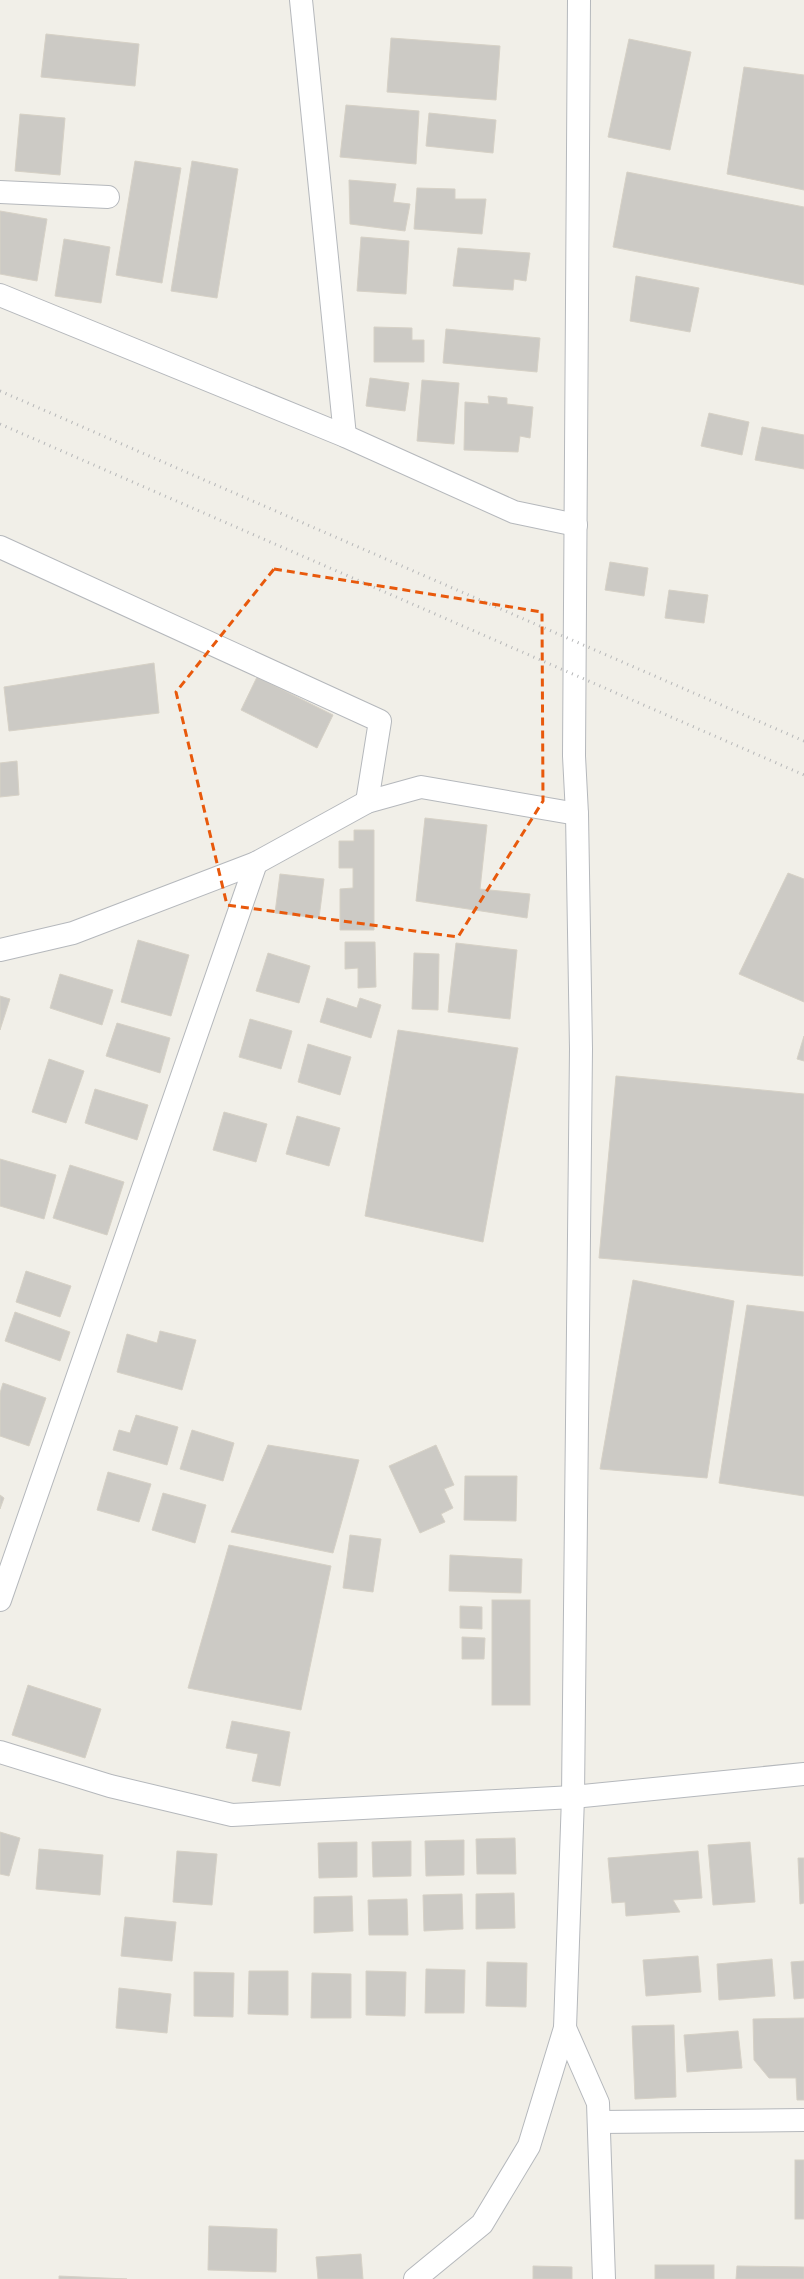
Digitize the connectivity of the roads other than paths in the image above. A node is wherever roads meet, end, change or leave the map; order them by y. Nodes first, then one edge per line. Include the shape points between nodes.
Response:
1 (301, 0) edge
2 (579, 0) edge
3 (0, 192) edge
4 (108, 197) dead end
5 (0, 296) edge
6 (345, 436) junction
7 (576, 525) junction
8 (0, 547) edge
9 (367, 802) junction
10 (577, 814) junction
11 (256, 863) junction
12 (0, 950) edge
13 (0, 1600) edge
14 (0, 1752) edge
15 (804, 1774) edge
16 (573, 1797) junction
17 (566, 2028) junction
18 (804, 2120) edge
19 (599, 2122) junction
20 (415, 2279) edge
21 (604, 2279) edge

1 - 6 street
2 - 7 street
3 - 4 street
5 - 6 street
6 - 7 street via 514,512
7 - 10 street via 574,756
8 - 9 street via 380,721
9 - 10 street via 421,787
9 - 11 street
10 - 16 street via 581,1049
11 - 12 street via 73,933
11 - 13 street
14 - 16 street via 110,1786 232,1815
15 - 16 street
16 - 17 street
17 - 19 street via 598,2103
17 - 20 street via 529,2146 482,2224
18 - 19 street
19 - 21 street

